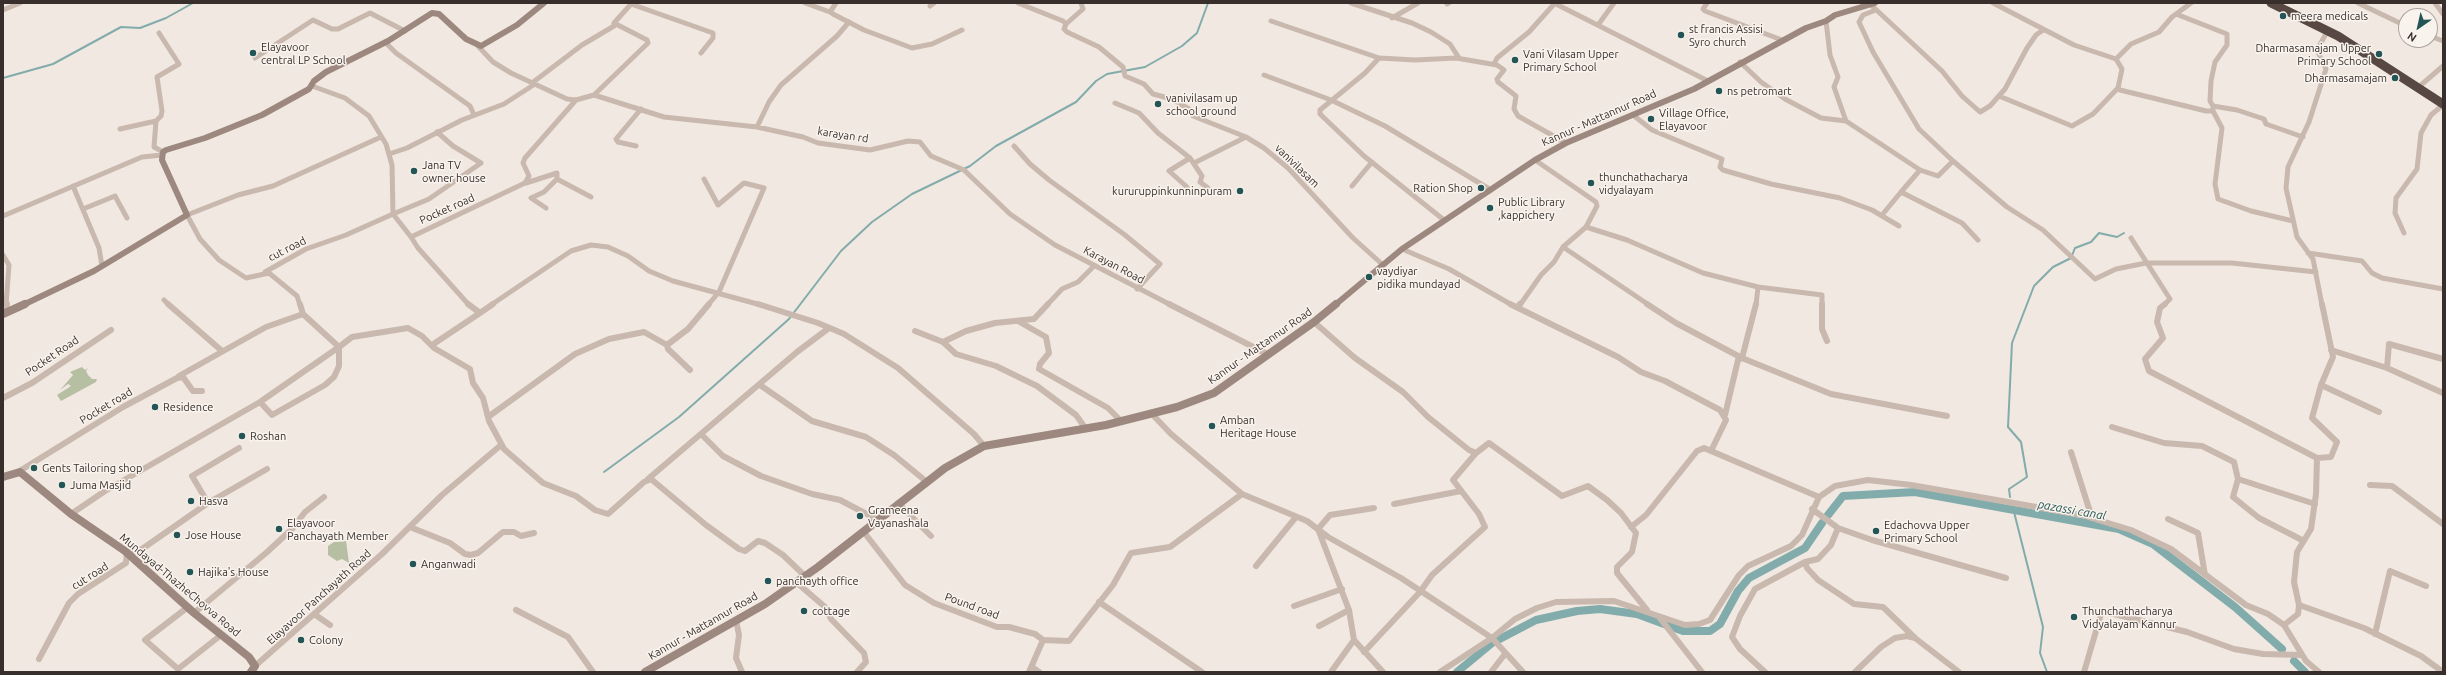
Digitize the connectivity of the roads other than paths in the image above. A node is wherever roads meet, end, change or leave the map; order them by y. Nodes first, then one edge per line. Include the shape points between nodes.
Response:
1 (20, 3) edge
2 (544, 3) edge
3 (631, 3) edge
4 (805, 3) edge
5 (836, 3) edge
6 (1018, 3) edge
7 (1081, 3) edge
8 (1351, 3) edge
9 (1418, 3) edge
10 (1555, 3) edge
11 (1614, 3) edge
12 (1707, 3) edge
13 (1993, 3) edge
14 (2191, 3) edge
15 (2271, 3) edge
16 (2277, 3) edge
17 (2358, 3) edge
18 (1873, 4) edge
19 (2436, 5) edge
20 (2443, 7) edge
21 (3, 10) edge
22 (1876, 10) junction
23 (830, 12) junction
24 (2176, 14) junction
25 (2443, 14) edge
26 (1392, 18) junction
27 (1271, 21) dead end
28 (1826, 21) junction
29 (849, 22) junction
30 (2398, 22) edge
31 (1066, 24) junction
32 (1598, 25) junction
33 (614, 26) dead end
34 (962, 30) dead end
35 (2043, 30) junction
36 (2328, 30) junction
37 (405, 31) junction
38 (159, 33) dead end
39 (1782, 40) junction
40 (385, 42) junction
41 (478, 46) junction
42 (701, 53) dead end
43 (255, 58) dead end
44 (1379, 58) junction
45 (1458, 58) junction
46 (2116, 59) junction
47 (1740, 62) junction
48 (1494, 64) junction
49 (2443, 66) edge
50 (1264, 75) dead end
51 (1708, 81) junction
52 (533, 84) junction
53 (312, 86) junction
54 (2419, 86) junction
55 (2118, 88) junction
56 (594, 95) junction
57 (1999, 96) junction
58 (2443, 99) edge
59 (576, 100) junction
60 (1331, 100) junction
61 (1115, 103) dead end
62 (2443, 104) edge
63 (2213, 108) junction
64 (641, 109) junction
65 (474, 115) junction
66 (1633, 116) junction
67 (156, 121) junction
68 (1846, 121) junction
69 (758, 126) junction
70 (120, 129) dead end
71 (437, 132) junction
72 (1246, 137) junction
73 (2303, 137) junction
74 (381, 138) junction
75 (1566, 143) junction
76 (636, 146) dead end
77 (1014, 146) dead end
78 (162, 154) junction
79 (389, 154) junction
80 (1190, 158) junction
81 (1535, 160) junction
82 (1953, 161) junction
83 (1372, 162) junction
84 (1194, 163) junction
85 (962, 169) joint
86 (1920, 170) junction
87 (557, 179) junction
88 (704, 179) dead end
89 (525, 183) junction
90 (74, 186) junction
91 (1352, 186) dead end
92 (1187, 187) dead end
93 (1208, 188) dead end
94 (1491, 190) junction
95 (1901, 192) junction
96 (591, 197) dead end
97 (546, 208) dead end
98 (84, 209) junction
99 (393, 214) junction
100 (187, 215) junction
101 (1882, 215) junction
102 (3, 216) edge
103 (127, 218) dead end
104 (1444, 220) junction
105 (2292, 221) junction
106 (1899, 226) dead end
107 (1586, 227) junction
108 (2404, 233) dead end
109 (411, 237) junction
110 (2130, 238) dead end
111 (1978, 240) dead end
112 (1563, 247) junction
113 (1402, 249) junction
114 (2308, 253) junction
115 (3, 255) edge
116 (2146, 263) junction
117 (1383, 265) junction
118 (102, 266) junction
119 (1094, 266) junction
120 (2316, 272) junction
121 (264, 273) junction
122 (1758, 287) junction
123 (2443, 288) edge
124 (1137, 289) junction
125 (719, 292) junction
126 (164, 300) dead end
127 (1518, 307) junction
128 (4, 313) edge
129 (480, 313) junction
130 (303, 314) junction
131 (1018, 321) junction
132 (1314, 322) junction
133 (829, 328) junction
134 (111, 330) dead end
135 (915, 331) dead end
136 (1827, 341) dead end
137 (943, 342) junction
138 (432, 345) junction
139 (667, 345) junction
140 (340, 348) junction
141 (2331, 350) junction
142 (222, 351) junction
143 (1269, 356) junction
144 (1742, 358) junction
145 (2443, 359) edge
146 (2387, 368) junction
147 (690, 370) dead end
148 (177, 378) junction
149 (760, 385) junction
150 (2321, 386) junction
151 (202, 391) dead end
152 (2443, 393) edge
153 (3, 398) edge
154 (260, 402) junction
155 (2379, 412) dead end
156 (1151, 413) junction
157 (1725, 415) junction
158 (1947, 416) dead end
159 (488, 417) junction
160 (1121, 421) junction
161 (2112, 427) dead end
162 (1086, 429) junction
163 (702, 435) junction
164 (501, 445) junction
165 (984, 446) junction
166 (239, 448) dead end
167 (1711, 451) junction
168 (2071, 452) dead end
169 (1476, 453) junction
170 (2317, 458) junction
171 (267, 470) dead end
172 (18, 472) junction
173 (3, 477) edge
174 (2238, 478) junction
175 (648, 479) junction
176 (927, 482) junction
177 (2370, 485) dead end
178 (1461, 491) junction
179 (1242, 494) junction
180 (1819, 497) junction
181 (324, 498) dead end
182 (208, 502) junction
183 (898, 503) junction
184 (1394, 504) dead end
185 (2315, 504) junction
186 (1374, 508) dead end
187 (1812, 509) junction
188 (71, 514) junction
189 (1296, 517) junction
190 (2092, 518) junction
191 (2168, 519) dead end
192 (878, 520) junction
193 (2443, 524) edge
194 (410, 527) junction
195 (1631, 527) junction
196 (1838, 528) junction
197 (1318, 529) junction
198 (863, 531) junction
199 (534, 532) dead end
200 (931, 536) dead end
201 (2304, 541) junction
202 (127, 552) junction
203 (1805, 562) junction
204 (1256, 566) dead end
205 (2205, 575) junction
206 (805, 576) junction
207 (2006, 578) dead end
208 (796, 582) junction
209 (2426, 586) dead end
210 (1342, 589) junction
211 (1420, 592) junction
212 (1099, 602) junction
213 (2299, 605) junction
214 (1294, 606) dead end
215 (191, 610) junction
216 (516, 610) dead end
217 (1349, 610) junction
218 (1647, 610) junction
219 (314, 614) junction
220 (1659, 617) junction
221 (736, 620) junction
222 (330, 624) dead end
223 (1319, 626) dead end
224 (2284, 626) junction
225 (2375, 634) junction
226 (221, 635) junction
227 (1492, 638) junction
228 (1914, 638) junction
229 (1043, 640) junction
230 (1354, 640) junction
231 (1364, 652) junction
232 (1505, 654) junction
233 (2301, 655) junction
234 (39, 659) dead end
235 (253, 669) edge
236 (1030, 670) edge
237 (593, 672) edge
238 (645, 672) edge
239 (742, 672) edge
240 (857, 672) edge
241 (1039, 672) edge
242 (1202, 672) edge
243 (1330, 672) edge
244 (1383, 672) edge
245 (1440, 672) edge
246 (1491, 672) edge
247 (1523, 672) edge
248 (1702, 672) edge
249 (1765, 672) edge
250 (1855, 672) edge
251 (1959, 672) edge
252 (2084, 672) edge
253 (2318, 672) edge
254 (2443, 672) edge

1 - 21 street
2 - 41 main road via 529,17 492,42
3 - 42 street via 713,33 713,38
3 - 56 street via 614,23 647,40 648,43
4 - 23 street
5 - 23 street
6 - 31 street
7 - 31 street via 1083,9
8 - 26 street
9 - 26 street via 1410,10
10 - 32 street
10 - 48 street via 1529,32 1497,58
11 - 32 street
12 - 39 street via 1703,10
13 - 35 street
14 - 24 street
15 - 36 highway
16 - 54 highway via 2343,35
17 - 30 street
18 - 22 street
18 - 28 main road, Kannur - Mattannur Road via 1835,15
19 - 20 street
19 - 25 street
22 - 57 street via 1942,71 1978,112 1983,112
22 - 82 street via 1863,15 1859,22 1872,52 1919,129
23 - 29 street
24 - 46 street via 2159,32 2131,44
24 - 63 street via 2227,34 2227,45 2215,62 2210,81 2210,101
26 - 45 street via 1412,23 1431,32 1450,44
27 - 44 street
28 - 39 main road, Kannur - Mattannur Road
28 - 68 street via 1830,55 1838,78 1834,87
29 - 34 street via 912,48 932,44
29 - 69 street via 845,29 774,93
31 - 72 street, vanivilasam via 1066,32 1099,48 1124,69 1128,78 1144,84 1157,96 1176,101 1189,109 1194,116
32 - 51 street
33 - 52 street via 582,45
35 - 46 street via 2074,45
35 - 57 street via 2033,38 2009,84
36 - 54 highway
36 - 73 street via 2317,50 2326,69
37 - 40 main road
37 - 41 main road via 436,13
37 - 43 street via 370,14 338,29 313,20
38 - 67 street via 179,64 156,77 162,111
39 - 47 main road, Kannur - Mattannur Road
40 - 53 main road via 326,72 314,81
40 - 65 street via 396,53 470,106
41 - 52 street via 493,62
44 - 45 street
44 - 60 street via 1365,73
45 - 48 street
46 - 55 street via 2122,69
47 - 51 main road, Kannur - Mattannur Road
47 - 68 street via 1761,82 1786,99 1821,118
48 - 75 street via 1504,70 1497,79 1498,82 1516,96 1514,109 1518,116
49 - 54 street
50 - 60 street
51 - 66 main road, Kannur - Mattannur Road
52 - 59 street via 567,99
52 - 65 street via 504,104 481,115
53 - 74 street via 345,98 357,106 369,116
53 - 78 main road via 262,115
54 - 58 highway
54 - 62 highway
55 - 57 street via 2093,114 2072,126
55 - 63 street via 2154,100
56 - 59 street
56 - 64 street
59 - 89 street via 525,158 523,163 529,176
60 - 83 street via 1320,110 1320,114
60 - 94 street via 1385,126
61 - 80 street via 1139,113 1158,133
62 - 108 street via 2431,114 2421,133 2417,169 2396,198 2395,213
63 - 73 street via 2262,118 2266,124
63 - 105 street via 2222,128 2215,184 2218,199 2251,211
64 - 69 street via 664,117
64 - 76 street via 616,139 618,142
65 - 71 street
66 - 75 main road, Kannur - Mattannur Road
66 - 101 street via 1652,130 1722,160 1720,167 1723,170 1771,184 1840,198
67 - 70 street
67 - 78 street via 154,147
68 - 86 street
69 - 85 street, karayan rd via 818,143 870,150 908,141 920,142 936,159
71 - 79 street via 407,148
71 - 99 street, Pocket road via 453,146 481,163 429,199
72 - 84 street
72 - 117 street, vanivilasam via 1288,168 1353,238
73 - 105 street via 2288,167 2286,188
74 - 79 street
74 - 100 street via 272,186 238,195
75 - 81 main road, Kannur - Mattannur Road
77 - 124 street via 1049,180 1125,235 1160,264
78 - 90 street via 142,158
78 - 100 main road
79 - 99 street
80 - 84 street
80 - 92 street via 1169,171
81 - 94 main road, Kannur - Mattannur Road
81 - 107 street via 1596,202 1597,206
82 - 86 street via 1938,176
82 - 116 street via 2007,207 2042,230 2096,279 2116,269
83 - 91 street
83 - 104 street
84 - 93 street via 1202,176 1200,182
85 - 119 street, Karayan Road via 1010,214 1055,245
86 - 95 street
87 - 89 street, Pocket road via 557,173
87 - 96 street
87 - 97 street via 544,192 531,198
88 - 125 street via 718,205 744,183 764,188
89 - 109 street, Pocket road
90 - 98 street
90 - 102 street
94 - 104 main road, Kannur - Mattannur Road
95 - 101 street
95 - 111 street via 1962,223
98 - 103 street via 115,196
98 - 118 street
99 - 109 street, Pocket road
99 - 121 street, cut road via 319,244
100 - 118 main road
100 - 121 street via 200,239 219,260 246,278 250,279
101 - 106 street
104 - 113 main road, Kannur - Mattannur Road
105 - 114 street via 2297,237
107 - 112 street
107 - 122 street via 1627,240 1703,273
109 - 129 street, Pocket road via 465,301
110 - 116 street
112 - 127 street
112 - 144 street via 1676,323
113 - 117 main road, Kannur - Mattannur Road
113 - 127 street via 1449,269
114 - 120 street via 2313,259
114 - 123 street via 2362,261 2372,273 2382,278
115 - 128 street via 9,265
116 - 120 street via 2232,263
116 - 170 street via 2170,298 2160,308 2157,322 2163,338 2145,359 2149,370
117 - 132 main road, Kannur - Mattannur Road
118 - 128 main road
119 - 124 street, Karayan Road
119 - 131 street via 1078,282 1062,289 1034,318
120 - 141 street
121 - 130 street via 269,273 291,289 301,304
122 - 136 street via 1822,295 1822,329
122 - 144 street via 1755,314
124 - 143 street, Karayan Road
125 - 129 street via 674,281 649,271 617,250 591,245 583,246 561,257
125 - 133 street
125 - 139 street via 688,328
126 - 142 street
127 - 157 street via 1587,341 1640,372 1701,399
129 - 138 street
130 - 140 street
130 - 142 street, Pocket road via 266,327
131 - 137 street via 966,331
131 - 160 street via 1046,336 1049,353 1039,369 1108,408
132 - 143 main road, Kannur - Mattannur Road
132 - 169 street via 1355,358 1403,392 1445,432
133 - 149 street
133 - 165 street via 867,347 894,365 944,411 974,434
134 - 153 street, Pocket Road via 32,383
135 - 137 street
137 - 162 street via 956,354 996,366 1037,386 1076,414
138 - 140 street via 408,328 352,337
138 - 159 street via 470,369 473,383 483,398
139 - 147 street
139 - 159 street via 644,332 609,339 576,354
140 - 154 street
140 - 154 street via 339,366 334,377 272,415
141 - 146 street
141 - 150 street via 2333,357
142 - 148 street, Pocket road
143 - 156 main road, Kannur - Mattannur Road via 1214,393
144 - 157 street via 1738,360
144 - 158 street via 1831,394
145 - 146 street via 2389,344
146 - 152 street
148 - 151 street via 183,377 193,391
148 - 172 street, Pocket road via 123,407
149 - 163 street
149 - 176 street via 812,421 866,437 894,455
150 - 155 street
150 - 170 street via 2312,418 2338,442 2331,457
154 - 188 street via 105,491
156 - 160 main road, Kannur - Mattannur Road
156 - 179 street via 1171,434
157 - 167 street via 1726,420
159 - 164 street
160 - 162 main road, Kannur - Mattannur Road
161 - 174 street via 2164,442 2202,446 2234,462
162 - 165 main road, Kannur - Mattannur Road
163 - 175 street
163 - 192 street via 710,446 723,456 761,476 812,494 840,500
164 - 175 street via 543,483 576,496 602,513 608,514 613,511
164 - 194 street, Elayavoor Panchayath Road via 442,495
165 - 176 main road, Kannur - Mattannur Road via 945,468
166 - 182 street via 192,476
167 - 180 street
167 - 195 street via 1704,448 1697,451 1646,515
168 - 190 street
169 - 178 street via 1453,480
169 - 195 street via 1489,444 1562,496 1588,486 1608,500
170 - 185 street
171 - 182 street
172 - 173 main road
172 - 188 main road, Mundayad-ThazheChovva Road
174 - 185 street
174 - 201 street via 2233,497 2259,518
175 - 206 street via 664,488 694,515 739,549 745,551 758,541 765,543 783,555
176 - 183 main road, Kannur - Mattannur Road
177 - 193 street via 2392,486
178 - 184 street
178 - 211 street via 1479,514 1485,527 1432,575
179 - 189 street
179 - 212 street via 1170,547 1131,554
180 - 187 street
180 - 190 street via 1835,486 1855,481 1884,481 2032,505
181 - 215 street via 305,512 266,553
182 - 202 street via 142,549
183 - 192 main road, Kannur - Mattannur Road
183 - 200 street
185 - 201 street via 2311,529
186 - 197 street via 1330,515
187 - 196 street
187 - 220 street via 1802,535 1790,546 1748,566 1739,575 1710,620 1685,625
188 - 202 main road, Mundayad-ThazheChovva Road
189 - 197 street
189 - 204 street
190 - 205 street via 2131,530 2170,549
191 - 205 street via 2198,532
192 - 198 main road, Kannur - Mattannur Road
194 - 199 street via 450,543 465,554 471,555 478,553 503,532 514,532 521,536
194 - 219 street, Elayavoor Panchayath Road
195 - 218 street via 1636,533 1632,552 1617,567 1616,572
196 - 203 street via 1831,545 1818,559
196 - 207 street
197 - 210 street
197 - 211 street
198 - 206 main road, Kannur - Mattannur Road
198 - 229 street, Pound road via 905,585 934,603 998,627 1009,627 1035,634
201 - 213 street via 2297,552 2294,582
202 - 215 main road, Mundayad-ThazheChovva Road
202 - 234 street, cut road via 126,563 107,579 78,594 69,603
203 - 228 street via 1818,580 1854,604 1883,607
203 - 249 street via 1755,589 1732,637 1740,649
205 - 224 street via 2246,605 2268,614
206 - 208 main road, Kannur - Mattannur Road
208 - 221 main road, Kannur - Mattannur Road
208 - 240 street via 825,607 831,619 864,654 866,662
209 - 225 street via 2390,571
210 - 214 street
210 - 217 street
211 - 227 street
211 - 231 street
212 - 229 street via 1069,641
212 - 242 street
213 - 224 street via 2298,614
213 - 225 street
215 - 226 main road, Mundayad-ThazheChovva Road
215 - 226 street via 145,640 178,669
216 - 237 street via 568,637
217 - 223 street
217 - 230 street
218 - 220 street
218 - 227 street via 1614,601 1556,602 1515,619
219 - 222 street
219 - 235 street, Elayavoor Panchayath Road
220 - 248 street
221 - 238 main road, Kannur - Mattannur Road
221 - 239 street via 739,635 736,658
224 - 233 street via 2295,640
225 - 254 street via 2420,656
226 - 235 main road, Mundayad-ThazheChovva Road via 249,657
227 - 232 street
227 - 245 street
228 - 250 street via 1895,638 1881,647
228 - 251 street
229 - 236 street
230 - 231 street
230 - 243 street
231 - 244 street
232 - 246 street
232 - 247 street
233 - 252 street via 2263,654 2234,648 2187,632 2106,612 2101,614
233 - 253 street
236 - 241 street

